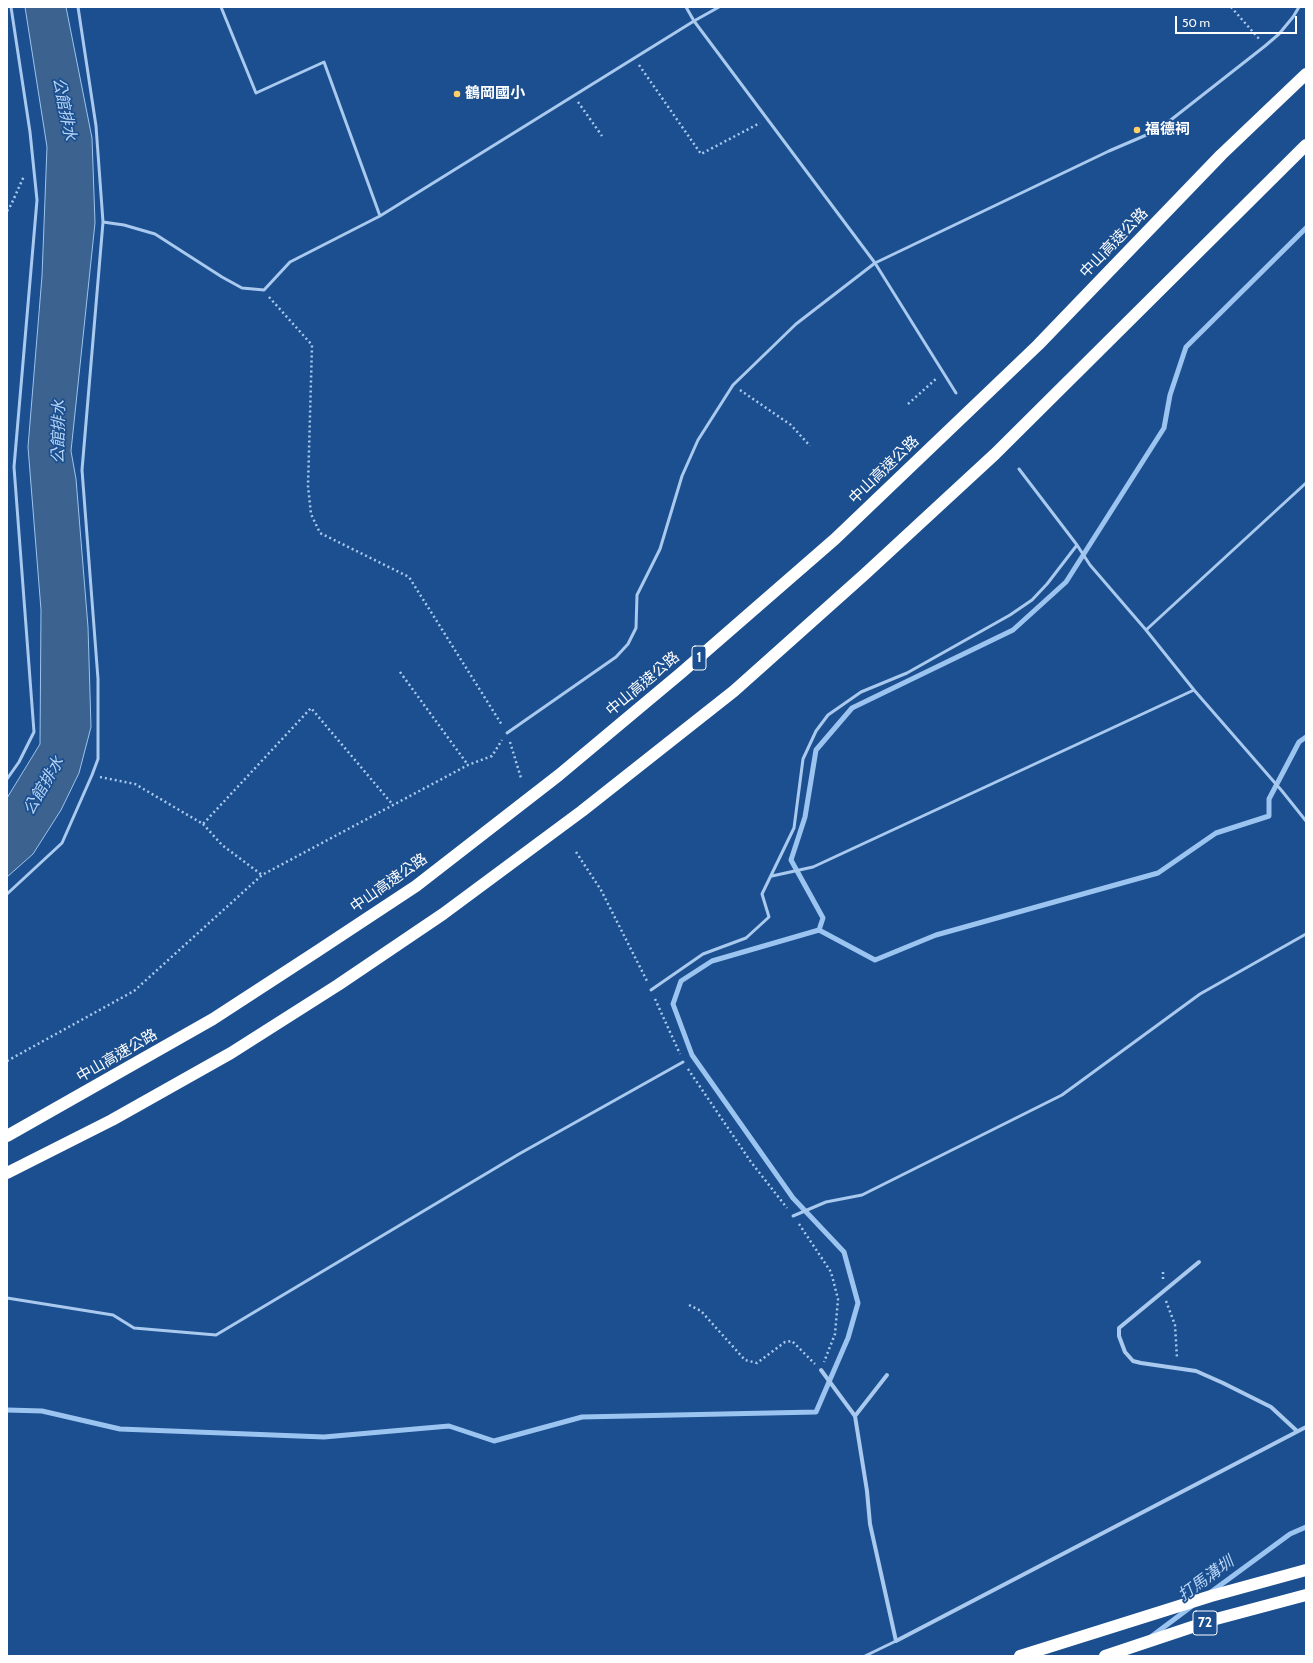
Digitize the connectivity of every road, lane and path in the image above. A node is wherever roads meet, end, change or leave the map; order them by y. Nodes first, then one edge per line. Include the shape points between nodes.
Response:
1 (11, 7) edge
2 (78, 7) edge
3 (220, 7) edge
4 (686, 7) edge
5 (719, 7) edge
6 (1231, 7) edge
7 (1299, 7) edge
8 (694, 20) junction
9 (1265, 46) junction
10 (634, 58) junction
11 (1306, 74) edge
12 (573, 96) junction
13 (768, 119) junction
14 (602, 136) dead end
15 (1306, 145) edge
16 (33, 155) junction
17 (7, 211) edge
18 (380, 216) junction
19 (103, 222) junction
20 (875, 263) junction
21 (264, 290) junction
22 (943, 372) junction
23 (733, 386) junction
24 (956, 393) dead end
25 (908, 404) dead end
26 (810, 446) dead end
27 (1019, 469) dead end
28 (1306, 483) edge
29 (1077, 544) junction
30 (1146, 630) junction
31 (400, 672) dead end
32 (1194, 690) junction
33 (507, 733) junction
34 (468, 765) junction
35 (92, 775) junction
36 (7, 778) edge
37 (521, 778) dead end
38 (393, 805) junction
39 (1306, 821) edge
40 (203, 824) junction
41 (576, 852) dead end
42 (262, 875) junction
43 (772, 876) junction
44 (7, 894) edge
45 (1306, 934) edge
46 (651, 990) junction
47 (7, 1061) edge
48 (683, 1062) junction
49 (7, 1136) edge
50 (7, 1173) edge
51 (793, 1216) junction
52 (1199, 1262) dead end
53 (1163, 1270) dead end
54 (1162, 1293) junction
55 (7, 1298) edge
56 (689, 1305) dead end
57 (1178, 1369) junction
58 (821, 1370) junction
59 (887, 1375) dead end
60 (855, 1416) junction
61 (1306, 1427) edge
62 (1297, 1431) junction
63 (1306, 1570) edge
64 (1306, 1595) edge
65 (896, 1641) junction
66 (865, 1656) edge
67 (1020, 1656) edge
68 (1105, 1656) edge

1 - 16 lane
2 - 19 lane via 96,126
3 - 18 lane via 256,93 324,62
4 - 8 lane
5 - 8 lane
6 - 9 path
7 - 9 lane via 1279,34
8 - 10 lane
8 - 13 lane
9 - 20 lane via 1158,130
10 - 12 lane
10 - 13 path via 701,154
11 - 49 highway, 中山高速公路 / 1 via 1221,155 1038,345 835,539 681,674 558,775 416,886 303,961 213,1019
12 - 14 path
12 - 18 lane
13 - 20 lane
15 - 50 highway via 995,454 734,692 582,811 443,914 338,985 231,1053 112,1120
16 - 17 path
16 - 36 lane via 37,200 14,467 34,732 19,762
18 - 21 lane via 290,262
19 - 21 lane via 155,234 242,288
19 - 35 lane via 82,470 98,679 98,759
20 - 22 lane
20 - 23 lane via 796,324
21 - 33 path via 312,344 308,486 311,514 320,533 408,577
22 - 24 lane
22 - 25 path
23 - 26 path via 791,425
23 - 33 lane via 698,440 682,476 660,549 637,595 636,628 628,644 616,657
27 - 29 lane
28 - 30 lane
29 - 30 lane via 1090,565
29 - 43 lane via 1032,600 907,673 861,692 828,714 816,731 803,759 794,828
30 - 32 lane
31 - 34 path
32 - 39 lane
32 - 43 lane via 813,867
33 - 34 path via 492,756
33 - 37 path
34 - 38 path
35 - 40 path via 135,784
35 - 44 lane via 62,843
38 - 40 path via 311,708
38 - 42 path
40 - 42 path via 222,845
41 - 46 path via 602,890
42 - 47 path via 134,991
43 - 46 lane via 762,894 769,917 746,938 703,954
45 - 51 lane via 1200,994 1062,1095 862,1195 826,1202
46 - 48 path
48 - 51 path via 751,1162
48 - 55 lane via 519,1154 216,1334 134,1328 113,1315
51 - 58 path via 831,1272 838,1299 835,1334
52 - 54 street
53 - 54 path
54 - 57 path via 1175,1324
54 - 57 street via 1120,1328 1119,1336 1125,1352 1133,1361
56 - 58 path via 700,1311 745,1360 757,1363 785,1342 792,1341
57 - 62 street via 1196,1371 1271,1407
58 - 60 street
59 - 60 street
60 - 65 street via 870,1524
61 - 62 street
62 - 65 street
63 - 67 highway, 72 via 1211,1596
64 - 68 highway, 72 via 1216,1619
65 - 66 lane

